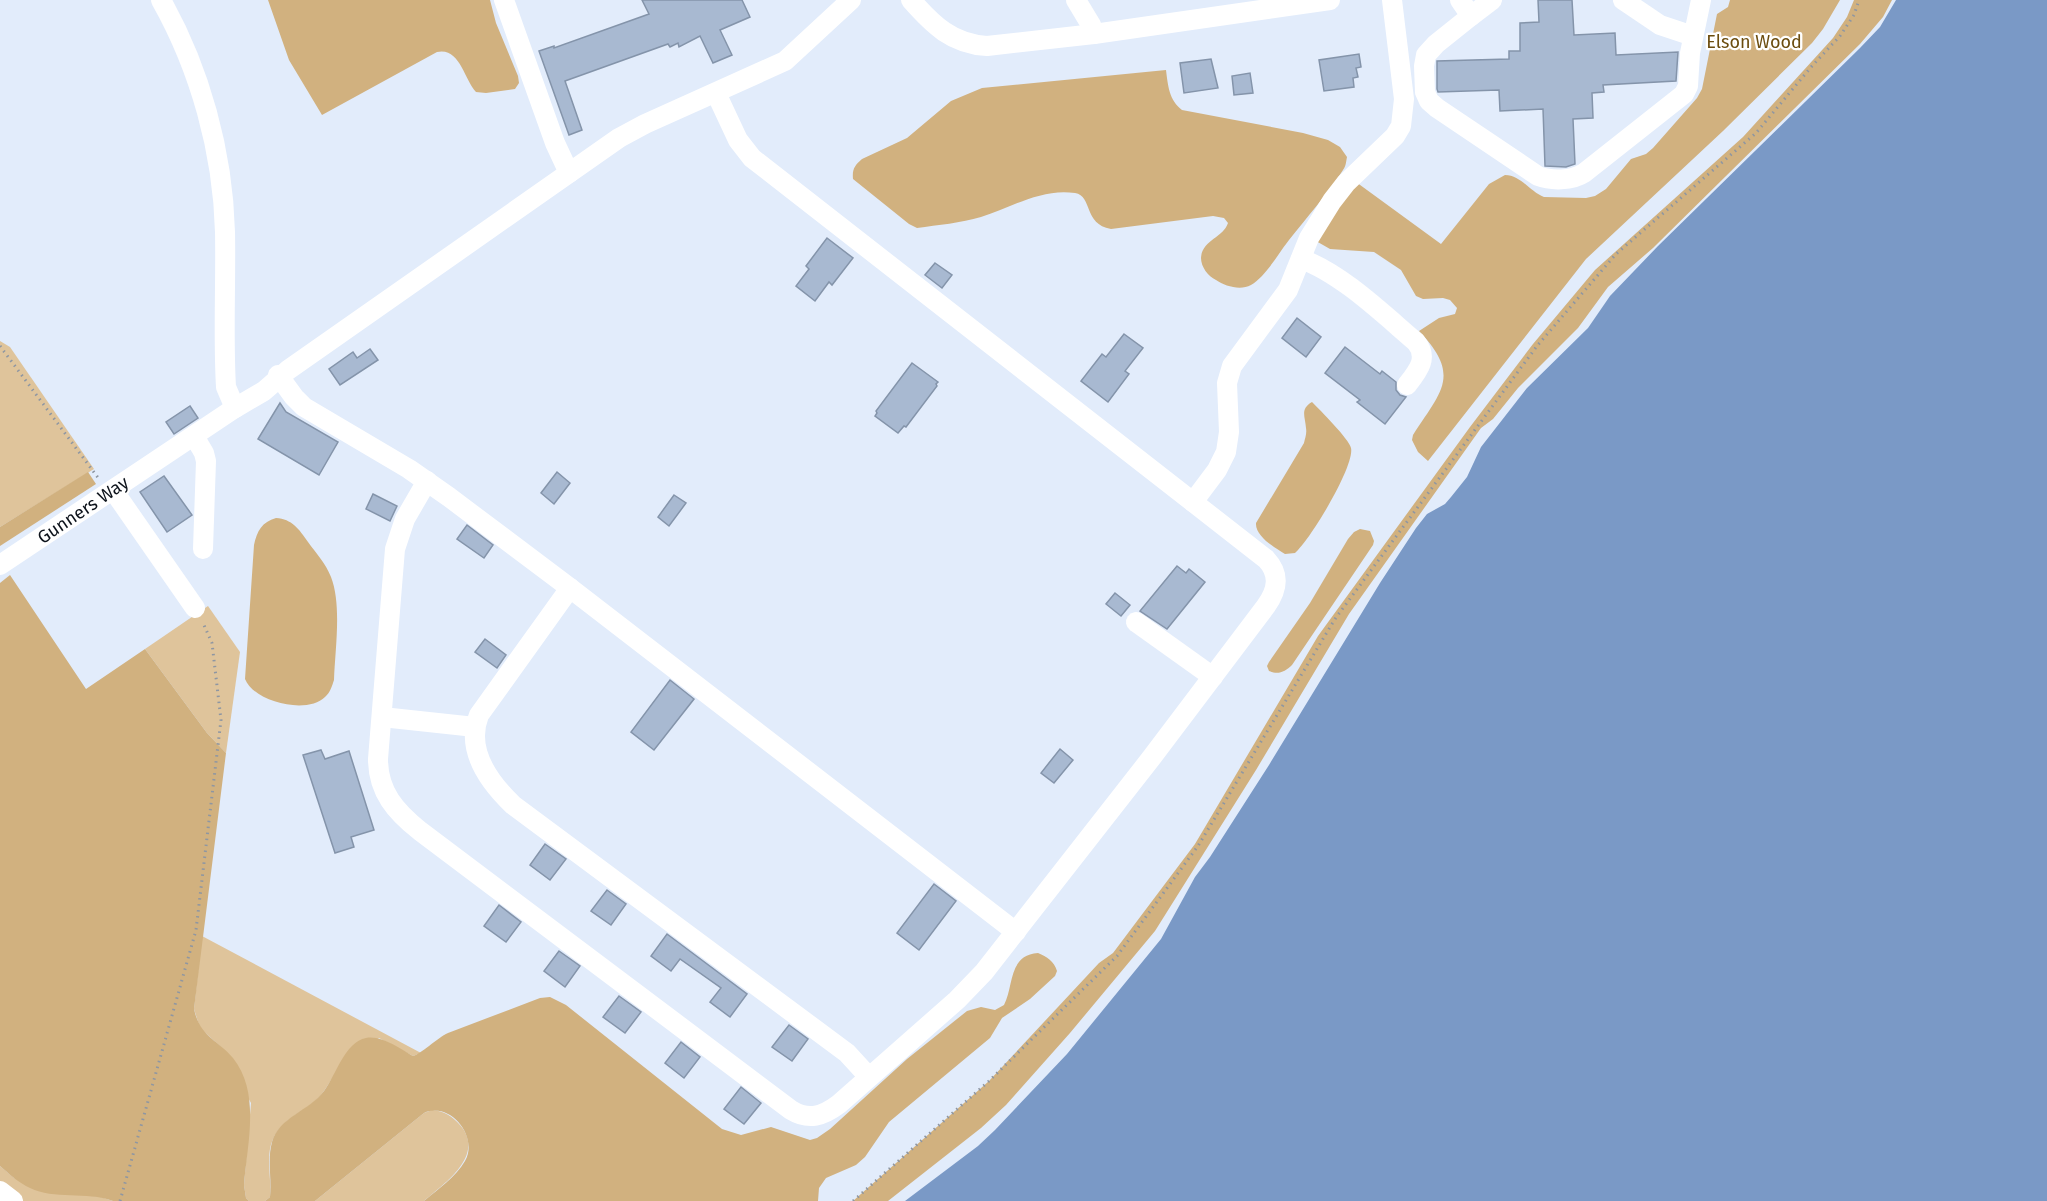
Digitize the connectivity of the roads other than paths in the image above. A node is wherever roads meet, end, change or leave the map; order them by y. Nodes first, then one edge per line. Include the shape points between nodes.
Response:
1 (160, 0) edge
2 (504, 0) edge
3 (851, 0) edge
4 (911, 0) edge
5 (1076, 0) edge
6 (1330, 0) edge
7 (1392, 0) edge
8 (1460, 0) edge
9 (1491, 0) edge
10 (1623, 0) edge
11 (1701, 0) edge
12 (1471, 16) junction
13 (1094, 34) junction
14 (1693, 36) junction
15 (716, 93) junction
16 (569, 173) junction
17 (1301, 259) junction
18 (282, 374) junction
19 (1407, 385) dead end
20 (231, 409) junction
21 (194, 436) junction
22 (427, 481) junction
23 (113, 490) junction
24 (1193, 502) junction
25 (203, 549) dead end
26 (0, 565) edge
27 (570, 588) junction
28 (195, 608) road end
29 (1136, 622) dead end
30 (1212, 677) junction
31 (382, 717) junction
32 (475, 727) junction
33 (1016, 932) junction
34 (869, 1077) junction
35 (0, 1191) edge
36 (13, 1201) edge

1 - 20 street via 201,94 218,169 225,231 226,387
2 - 16 street
3 - 15 street, Gunners Way via 790,58
4 - 13 street via 947,35 975,45 1002,46
5 - 13 street
6 - 13 street
7 - 17 street via 1404,99 1401,126 1336,195 1316,224
8 - 12 street
9 - 12 street
10 - 14 street via 1660,25
11 - 14 street
12 - 14 street via 1426,55 1427,98 1544,178 1579,176 1682,96 1688,86
15 - 16 street, Gunners Way via 635,129
15 - 24 street via 738,140 752,158
16 - 18 street, Gunners Way
17 - 19 street via 1339,279 1416,342 1422,360
17 - 24 street via 1288,290 1232,366 1227,383 1226,452
18 - 20 street, Gunners Way via 264,391
18 - 22 street via 304,407
20 - 21 street, Gunners Way
21 - 23 street, Gunners Way
21 - 25 street via 206,461
22 - 27 street
22 - 31 street via 396,543
23 - 26 street, Gunners Way
23 - 28 street
24 - 30 street via 1266,559 1277,579 1269,601
27 - 32 street via 485,707
27 - 33 street
29 - 30 street
30 - 33 street
31 - 32 street
31 - 34 street via 380,778 391,803 403,817 791,1110 808,1117 819,1115 832,1109
32 - 34 street via 479,761 495,787 513,805 847,1053
33 - 34 street via 972,986
35 - 36 street

